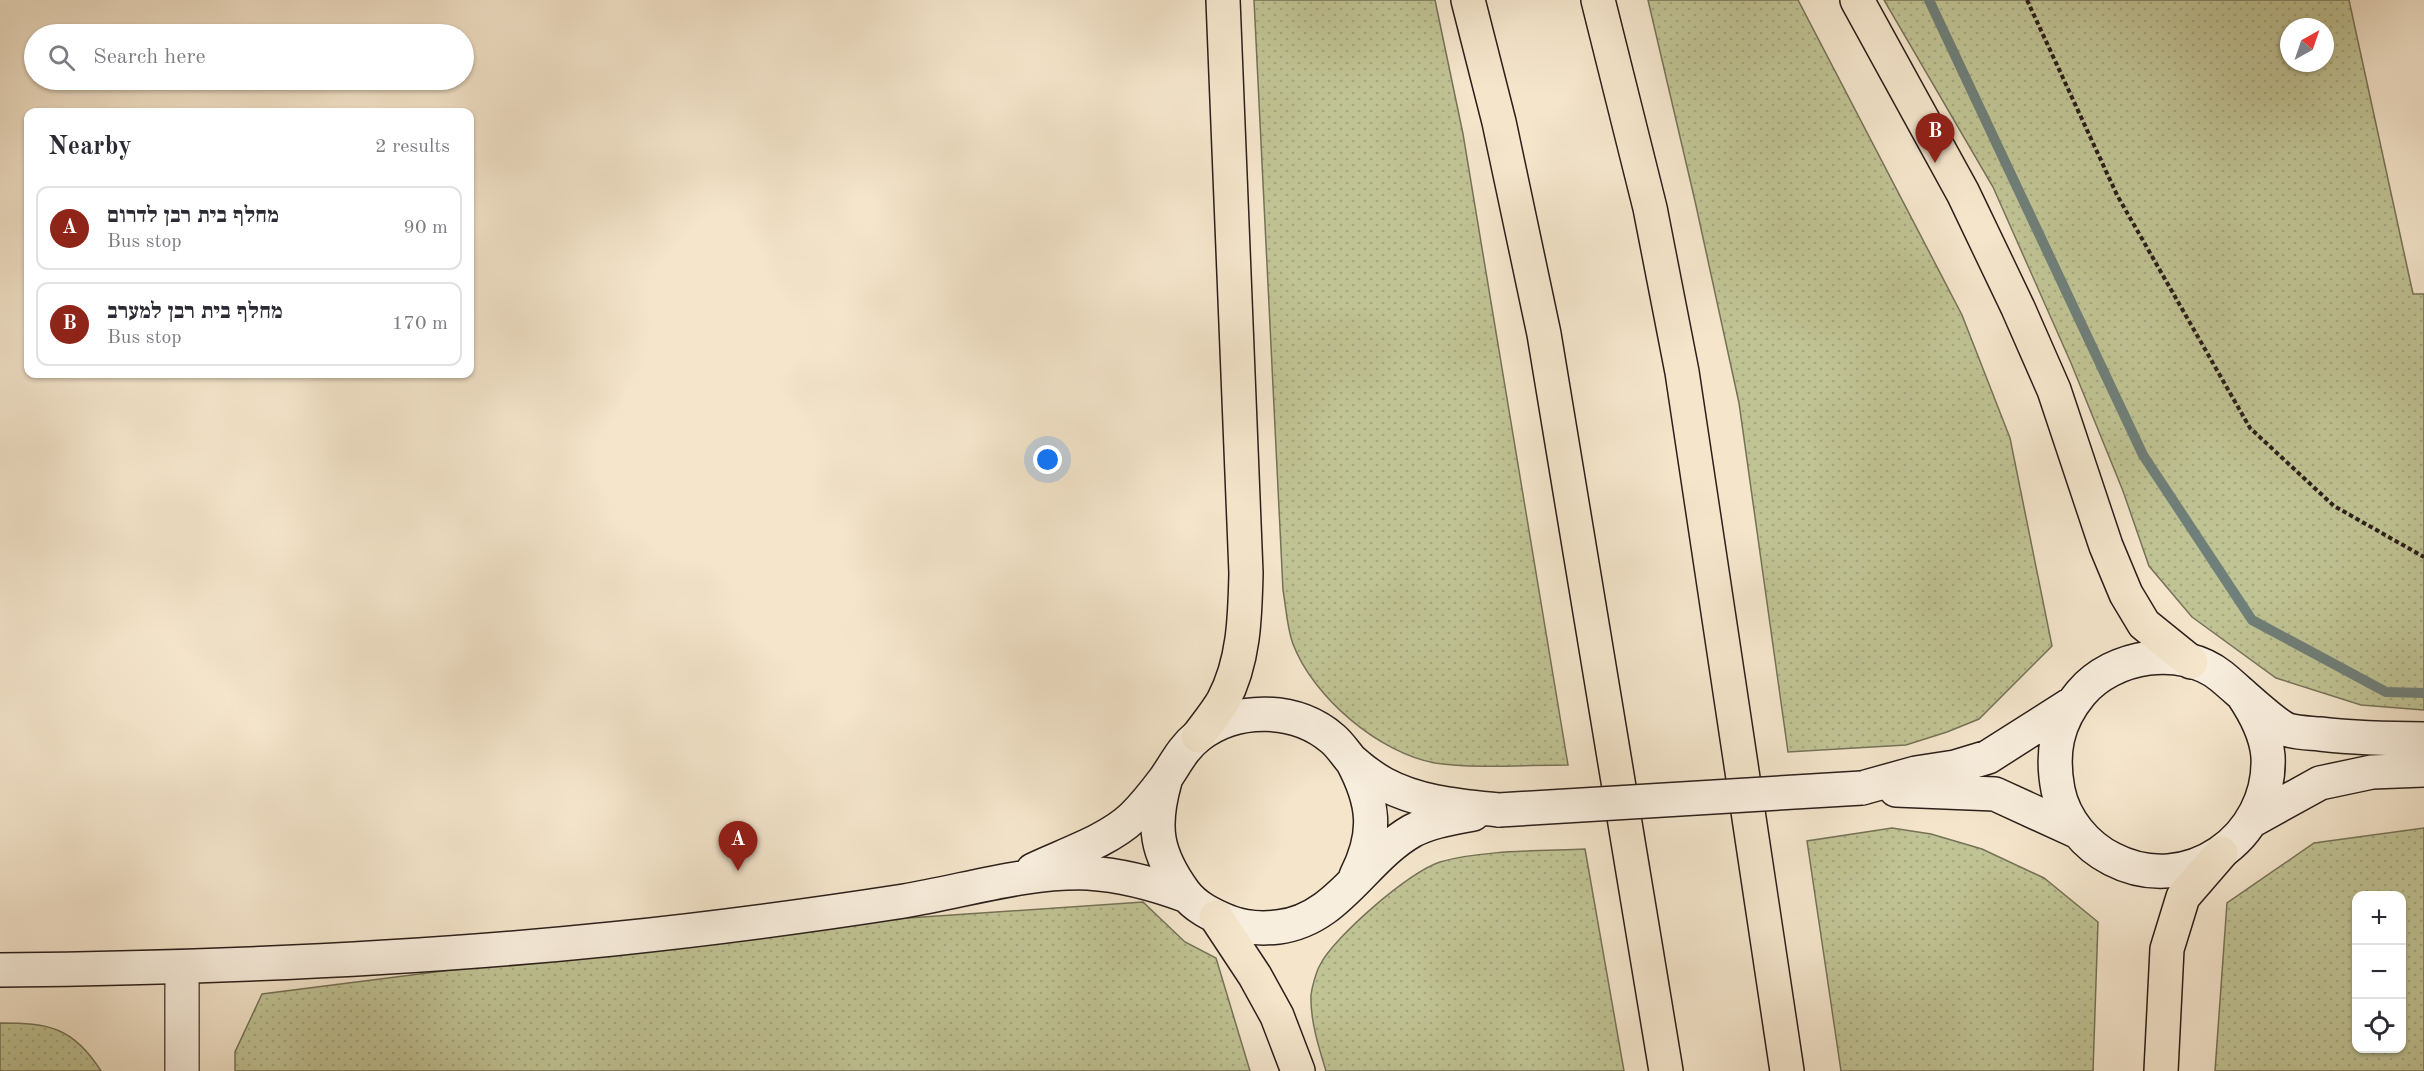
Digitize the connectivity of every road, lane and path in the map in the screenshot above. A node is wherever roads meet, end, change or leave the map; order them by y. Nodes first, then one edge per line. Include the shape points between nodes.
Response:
1 (1223, 0) edge
2 (1468, 0) edge
3 (1598, 0) edge
4 (1857, 0) edge
5 (2027, 0) edge
6 (2424, 556) edge
7 (2191, 662) junction
8 (2242, 694) junction
9 (2073, 703) junction
10 (1198, 736) junction
11 (2424, 739) edge
12 (1352, 761) junction
13 (2424, 770) edge
14 (1165, 778) junction
15 (1862, 788) junction
16 (1499, 810) junction
17 (2253, 820) junction
18 (2078, 832) junction
19 (2221, 853) junction
20 (1016, 878) junction
21 (1353, 882) junction
22 (1187, 896) junction
23 (1216, 917) junction
24 (182, 968) junction
25 (0, 970) edge
26 (182, 1071) edge
27 (1298, 1071) edge
28 (1666, 1071) edge
29 (1787, 1071) edge
30 (2161, 1071) edge

1 - 10 highway via 1245,625 1238,661 1223,701
2 - 28 highway via 1499,122 1544,334
3 - 29 highway via 1650,208 1682,372
4 - 7 highway via 1962,193 2027,328 2054,390 2126,594 2144,624
5 - 6 path via 2117,195 2250,428 2334,506
7 - 8 main road via 2219,674
7 - 9 main road via 2158,658 2125,663 2087,686
8 - 11 main road via 2287,730 2381,740
8 - 17 main road via 2264,733 2268,755 2263,799
9 - 15 main road via 1988,757
9 - 18 main road via 2058,734 2054,768 2061,802
10 - 12 main road via 1223,721 1251,714 1281,715 1309,723 1333,739
10 - 14 main road via 1179,755
12 - 16 main road via 1384,784 1416,796
12 - 21 main road via 1371,808 1371,834
13 - 17 main road via 2372,772 2320,783
14 - 20 main road via 1132,818 1100,839
14 - 22 main road via 1157,809 1158,840 1168,870
15 - 16 main road, bridge
15 - 18 main road via 1995,794
16 - 21 main road via 1442,819 1412,831
17 - 19 main road
18 - 19 main road via 2113,860 2156,872 2201,864
19 - 30 highway via 2183,897 2167,949
20 - 22 main road via 1087,873 1161,886
20 - 24 main road via 904,901 615,938 362,960
21 - 23 main road via 1315,916 1291,925 1240,926
22 - 23 main road
23 - 27 highway via 1277,1016
24 - 25 main road
24 - 26 main road

